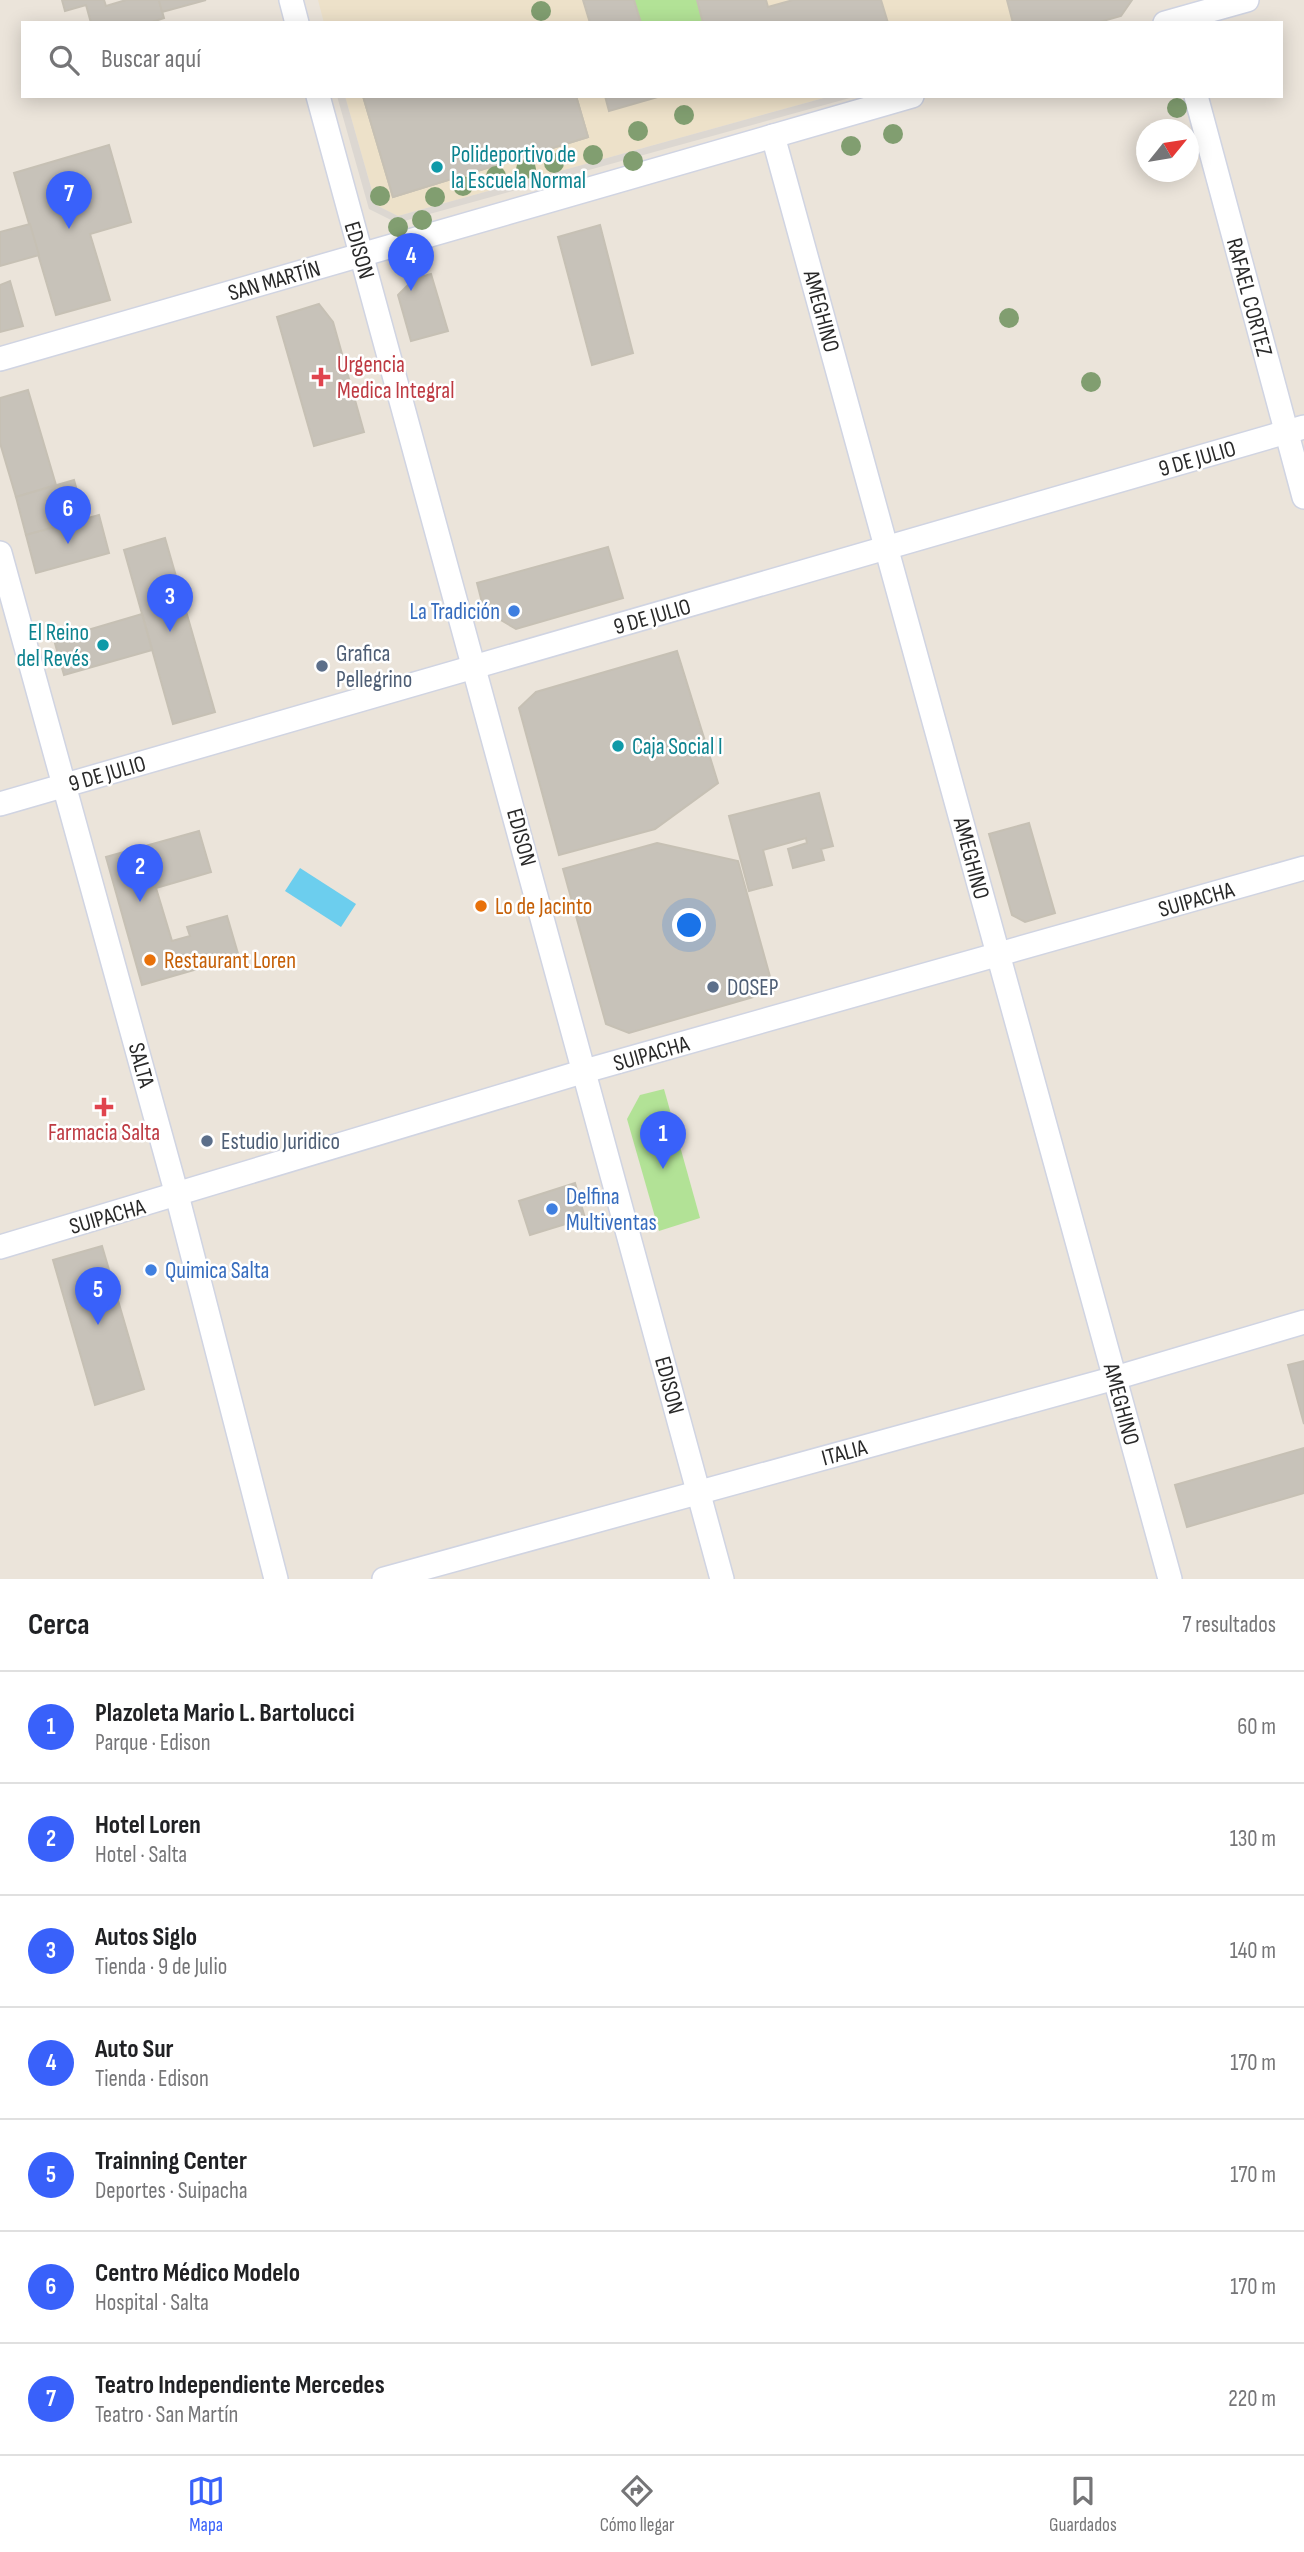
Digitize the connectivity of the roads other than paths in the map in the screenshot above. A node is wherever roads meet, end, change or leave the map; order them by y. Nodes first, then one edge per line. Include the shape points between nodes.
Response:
1 (291, 0) edge
2 (1247, 0) edge
3 (1172, 16) edge
4 (296, 21) edge
5 (319, 98) edge
6 (905, 98) edge
7 (1197, 98) edge
8 (774, 136) junction
9 (362, 255) junction
10 (0, 359) edge
11 (1295, 429) edge
12 (1304, 497) edge
13 (887, 547) junction
14 (0, 553) edge
15 (476, 667) junction
16 (65, 785) junction
17 (0, 804) edge
18 (1304, 868) edge
19 (998, 955) junction
20 (585, 1071) junction
21 (177, 1195) junction
22 (0, 1247) edge
23 (1304, 1322) edge
24 (1115, 1378) junction
25 (698, 1492) junction
26 (276, 1579) edge
27 (384, 1579) edge
28 (722, 1579) edge
29 (1170, 1579) edge

1 - 4 street
2 - 3 street
5 - 9 street, EDISON
6 - 8 street, SAN MARTÍN
7 - 11 street, RAFAEL CORTEZ
8 - 9 street, SAN MARTÍN
8 - 13 street, AMEGHINO
9 - 10 street, SAN MARTÍN
9 - 15 street, EDISON
11 - 12 street, RAFAEL CORTEZ
11 - 13 street, 9 DE JULIO
13 - 15 street, 9 DE JULIO
13 - 19 street, AMEGHINO
14 - 16 street, SALTA
15 - 16 street, 9 DE JULIO
15 - 20 street, EDISON
16 - 17 street, 9 DE JULIO
16 - 21 street, SALTA
18 - 19 street, SUIPACHA
19 - 20 street, SUIPACHA
19 - 24 street, AMEGHINO
20 - 21 street, SUIPACHA
20 - 25 street, EDISON
21 - 22 street, SUIPACHA
21 - 26 street, SALTA
23 - 24 street, ITALIA
24 - 25 street, ITALIA
24 - 29 street, AMEGHINO
25 - 27 street, ITALIA
25 - 28 street, EDISON

